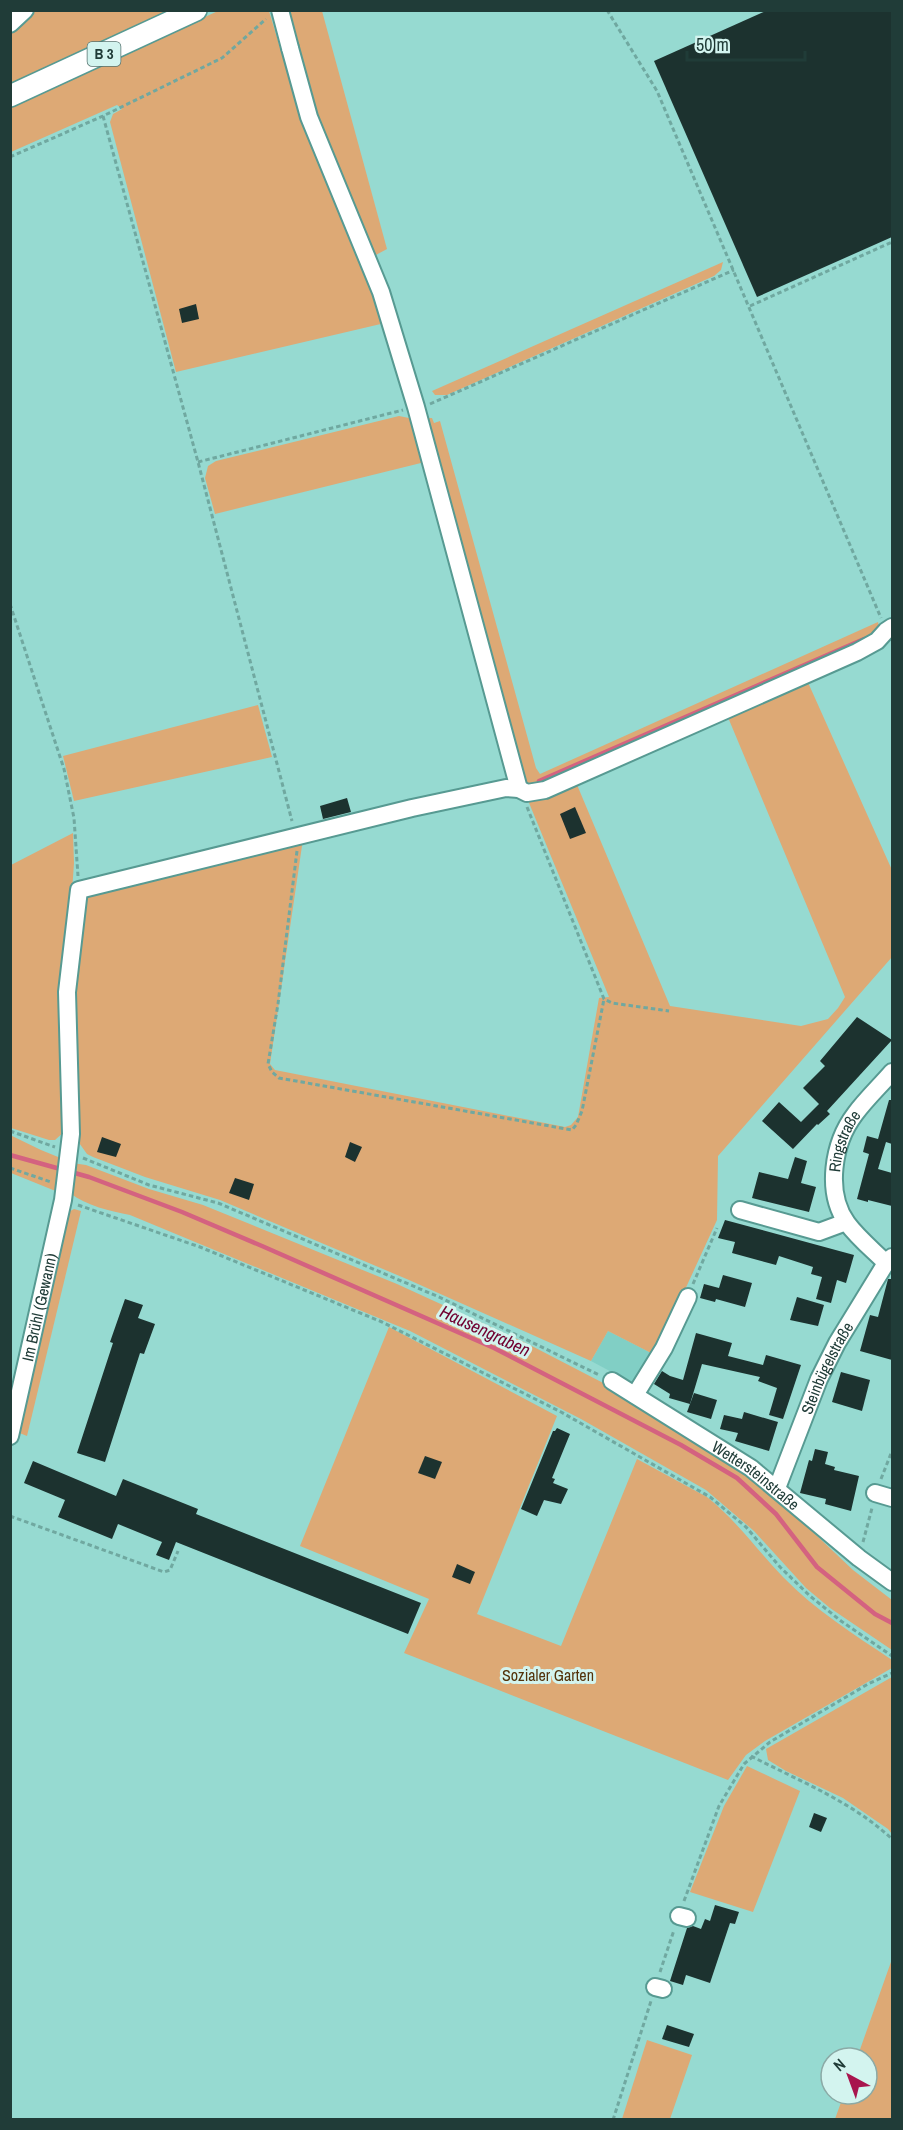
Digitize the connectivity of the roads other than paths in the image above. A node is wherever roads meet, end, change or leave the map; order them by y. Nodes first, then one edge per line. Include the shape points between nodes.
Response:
1 (25, 10) edge
2 (196, 10) edge
3 (273, 14) edge
4 (10, 24) edge
5 (10, 96) edge
6 (889, 629) edge
7 (519, 789) junction
8 (892, 1072) edge
9 (740, 1210) dead end
10 (846, 1222) junction
11 (889, 1260) edge
12 (688, 1297) road end
13 (612, 1381) road end
14 (635, 1395) junction
15 (10, 1436) edge
16 (777, 1488) junction
17 (875, 1493) dead end
18 (892, 1498) edge
19 (892, 1582) edge

1 - 4 street
2 - 5 main road, B 3
3 - 7 street, bridge via 290,48 309,117 381,292 416,406
6 - 7 street via 857,652 545,789 527,793
7 - 15 street, Im Brühl (Gewann) via 506,788 412,808 79,890 66,992 71,1134 66,1176
8 - 10 street, Ringstraße via 855,1114 838,1148 836,1199
9 - 10 street via 819,1232
10 - 11 street, Ringstraße
11 - 16 street, Steinbügelstraße via 819,1379
12 - 14 street via 664,1348
13 - 14 street, Wettersteinstraße
14 - 16 street, Wettersteinstraße
16 - 19 street, Wettersteinstraße
17 - 18 street

